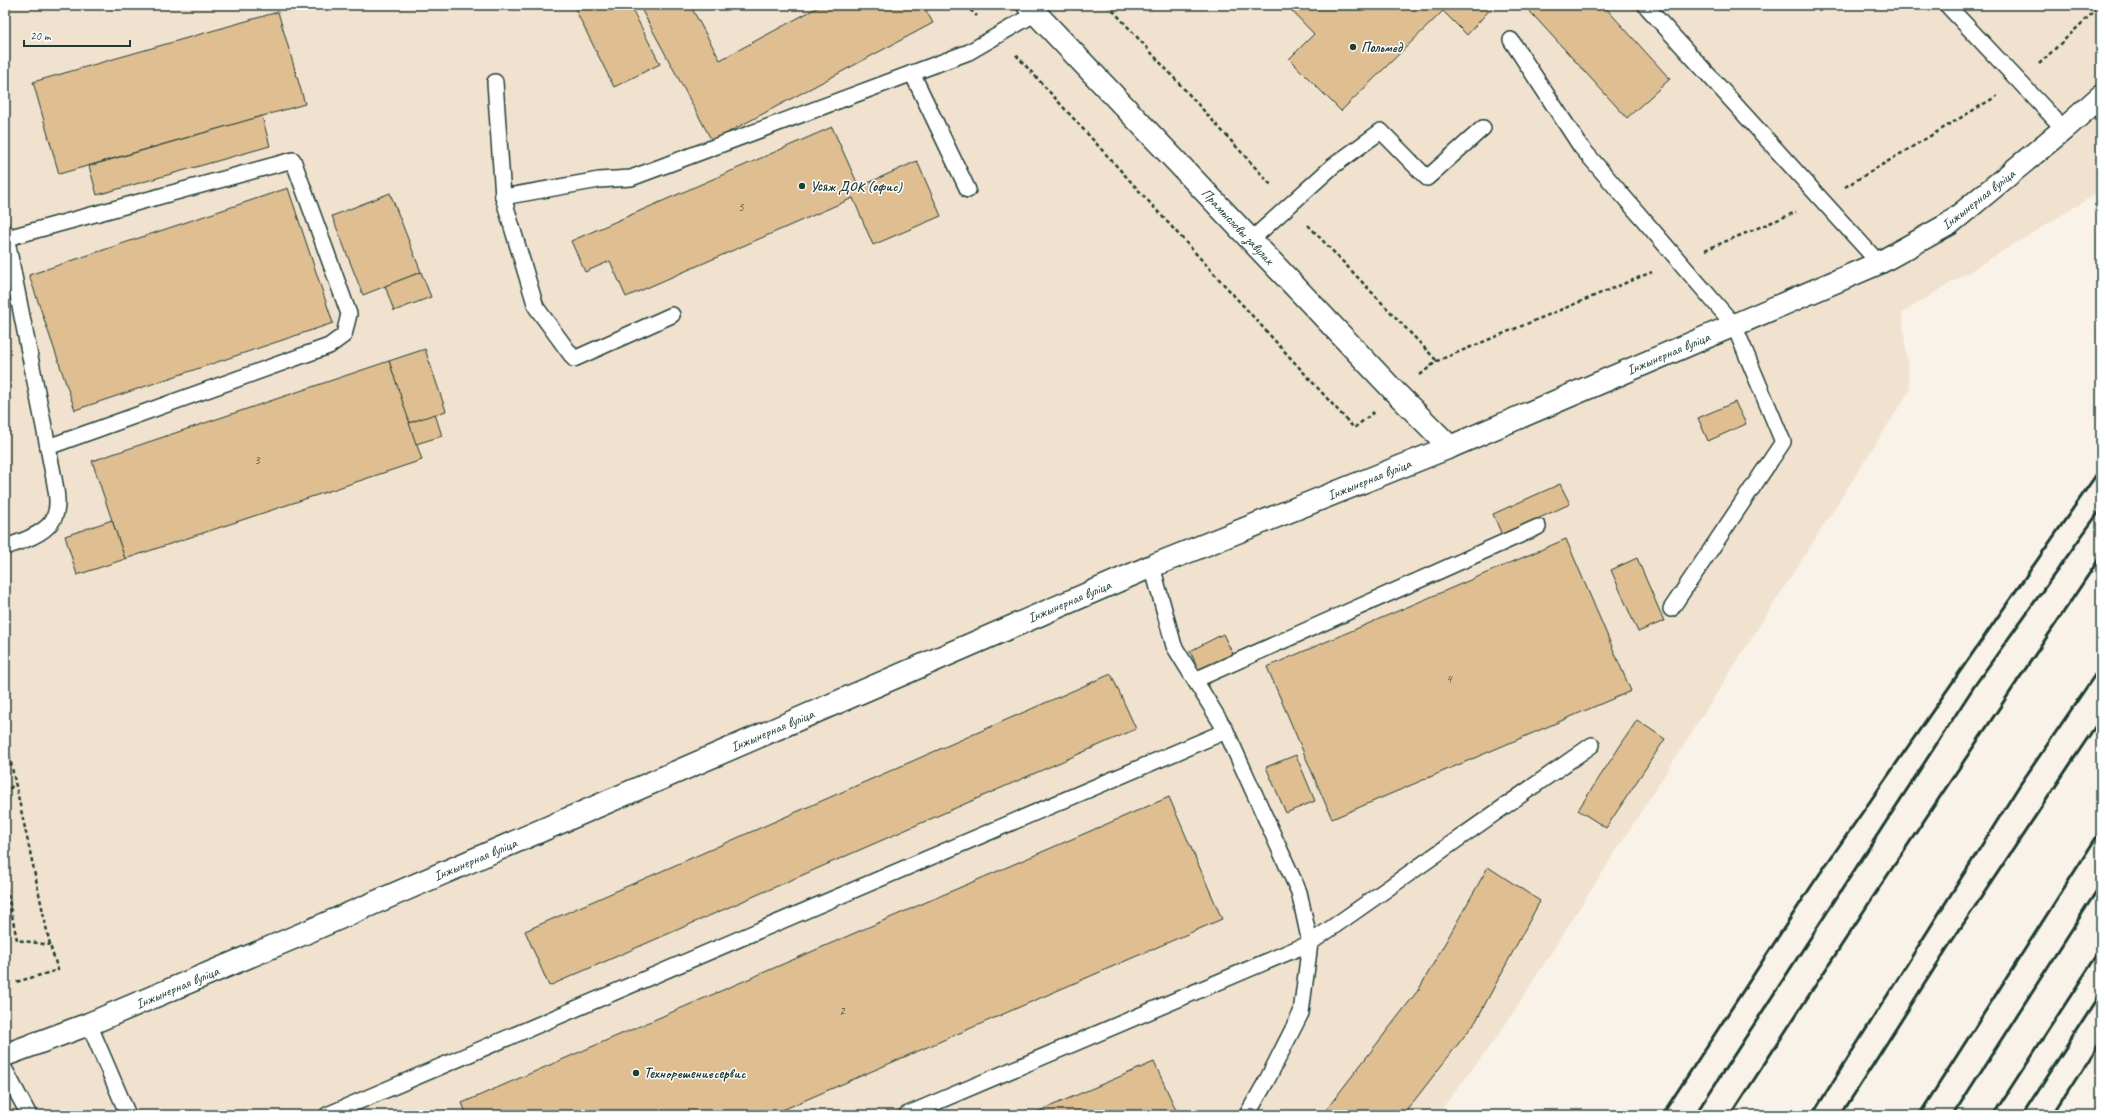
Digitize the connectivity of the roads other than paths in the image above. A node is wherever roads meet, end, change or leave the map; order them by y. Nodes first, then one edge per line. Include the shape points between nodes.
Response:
1 (1645, 5) edge
2 (1947, 5) edge
3 (1032, 9) edge
4 (1511, 40) dead end
5 (912, 73) junction
6 (496, 82) dead end
7 (2101, 96) edge
8 (1483, 128) dead end
9 (2064, 129) junction
10 (968, 190) dead end
11 (503, 198) junction
12 (6, 235) edge
13 (1251, 240) junction
14 (1879, 263) junction
15 (672, 315) dead end
16 (1734, 325) junction
17 (48, 447) junction
18 (1450, 447) junction
19 (1538, 527) dead end
20 (5, 547) edge
21 (1152, 566) junction
22 (1670, 609) dead end
23 (1195, 680) junction
24 (1226, 731) junction
25 (1592, 745) dead end
26 (1310, 944) junction
27 (89, 1024) junction
28 (5, 1055) edge
29 (5, 1070) edge
30 (29, 1115) edge
31 (128, 1115) edge
32 (327, 1115) edge
33 (906, 1115) edge
34 (1246, 1115) edge

1 - 14 lane
2 - 9 lane
3 - 5 lane via 968,52
3 - 13 street, Прамысловы завулак
4 - 16 lane via 1581,147
5 - 10 lane
5 - 11 lane via 632,178 599,180
6 - 11 lane
7 - 9 street, Інжынерная вуліца
8 - 13 lane via 1427,178 1381,131 1334,166
9 - 14 street, Інжынерная вуліца via 1949,224
11 - 15 lane via 536,307 574,359
12 - 17 lane
12 - 17 lane via 293,160 349,314 344,335 329,346
13 - 18 street, Прамысловы завулак
14 - 16 street, Інжынерная вуліца
16 - 18 street, Інжынерная вуліца
16 - 22 lane via 1783,442
17 - 20 lane via 58,505 55,521 41,534
18 - 21 street, Інжынерная вуліца
19 - 23 lane
21 - 23 lane via 1174,646
21 - 27 street, Інжынерная вуліца
23 - 24 lane
24 - 26 lane via 1299,892
24 - 32 lane
25 - 26 lane
26 - 33 lane
26 - 34 lane via 1300,1013 1267,1080
27 - 28 street, Інжынерная вуліца
27 - 31 lane
29 - 30 lane

